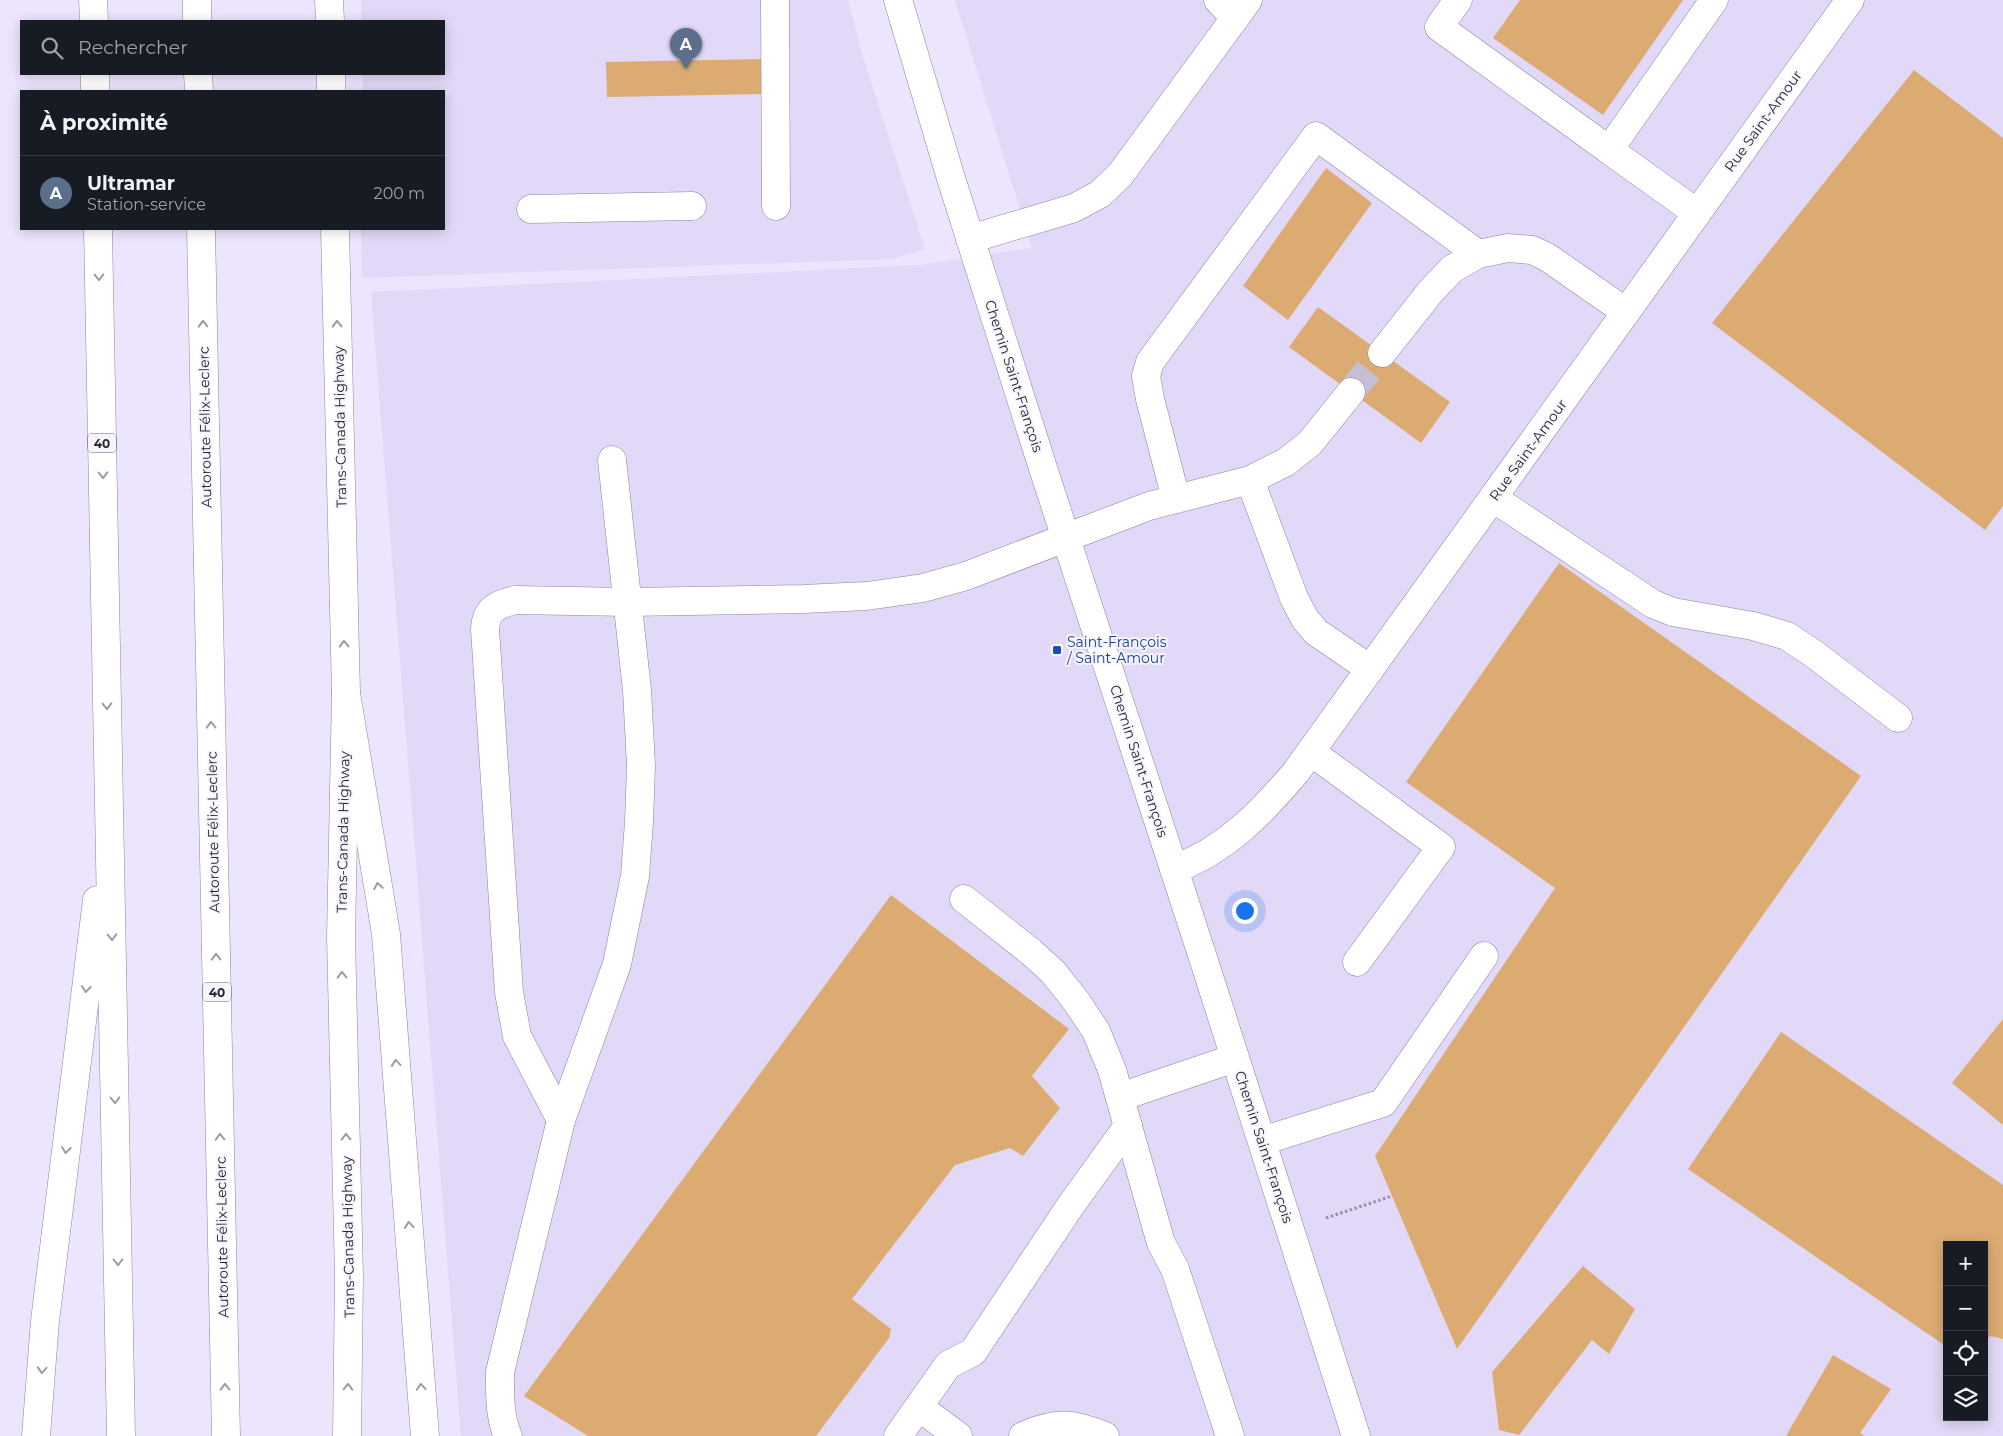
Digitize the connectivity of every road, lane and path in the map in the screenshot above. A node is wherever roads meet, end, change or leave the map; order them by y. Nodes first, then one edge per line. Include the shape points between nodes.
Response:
1 (94, 0) edge
2 (197, 0) edge
3 (329, 0) edge
4 (775, 0) edge
5 (898, 0) edge
6 (1458, 0) edge
7 (1714, 0) edge
8 (1850, 0) edge
9 (1234, 6) edge
10 (94, 20) edge
11 (198, 20) edge
12 (330, 20) edge
13 (95, 75) edge
14 (198, 75) edge
15 (331, 75) edge
16 (95, 90) edge
17 (199, 90) edge
18 (332, 90) edge
19 (1609, 150) junction
20 (692, 206) dead end
21 (776, 206) dead end
22 (531, 209) dead end
23 (1697, 213) junction
24 (98, 230) edge
25 (202, 230) edge
26 (335, 230) edge
27 (970, 239) junction
28 (1478, 254) junction
29 (1626, 312) junction
30 (1382, 353) tunnel mouth
31 (1351, 392) tunnel mouth
32 (612, 460) dead end
33 (1250, 480) junction
34 (1493, 498) junction
35 (1176, 499) junction
36 (1066, 538) junction
37 (628, 602) junction
38 (1370, 669) junction
39 (346, 693) junction
40 (1898, 718) dead end
41 (1311, 752) junction
42 (109, 801) junction
43 (1174, 869) junction
44 (964, 900) dead end
45 (1484, 956) dead end
46 (1357, 962) dead end
47 (1235, 1058) junction
48 (1120, 1097) junction
49 (562, 1120) junction
50 (1128, 1126) junction
51 (1262, 1141) junction
52 (1392, 1196) dead end
53 (1326, 1218) dead end
54 (919, 1407) junction
55 (36, 1436) edge
56 (121, 1436) edge
57 (226, 1436) edge
58 (347, 1436) edge
59 (425, 1436) edge
60 (508, 1436) edge
61 (898, 1436) edge
62 (958, 1436) edge
63 (1023, 1436) edge
64 (1105, 1436) edge
65 (1230, 1436) edge
66 (1356, 1436) edge

1 - 10 main road
2 - 11 main road
3 - 12 main road
4 - 21 main road
5 - 27 main road, Chemin Saint-François
6 - 19 main road via 1439,27
7 - 19 main road
8 - 23 main road, Rue Saint-Amour
9 - 27 main road via 1120,175 1100,194 1074,208
13 - 16 main road
14 - 17 main road
15 - 18 main road
19 - 23 main road
20 - 22 main road
23 - 29 main road, Rue Saint-Amour
24 -> 42 main road, 40
57 -> 25 main road, Autoroute Félix-Leclerc / 40
39 -> 26 main road, Trans-Canada Highway
27 - 36 main road, Chemin Saint-François
28 - 29 main road via 1508,248 1532,250
28 - 30 main road via 1452,269
28 - 35 main road via 1316,136 1150,362 1146,376 1150,399
29 - 34 main road, Rue Saint-Amour
31 - 33 main road via 1310,444 1286,462
32 - 37 main road
33 - 35 main road
33 - 38 main road via 1294,598 1305,619 1316,632
34 - 38 main road, Rue Saint-Amour
34 - 40 main road via 1652,604 1673,612 1753,626 1787,636
35 - 36 main road
36 - 37 main road via 966,576 923,588 867,596
36 - 43 main road, Chemin Saint-François
37 - 49 main road via 641,766 635,876 617,964
37 - 49 main road via 515,600 492,608 486,621 509,992 517,1036
38 - 41 main road, Rue Saint-Amour
58 -> 39 main road, Trans-Canada Highway via 350,1276 341,937
59 -> 39 main road via 386,934
41 - 43 main road, Rue Saint-Amour via 1270,802 1239,831 1214,849
41 - 46 main road via 1440,847
42 -> 55 main road via 45,1321
42 -> 56 main road, 40
43 - 47 main road, Chemin Saint-François
44 - 48 main road via 1031,952 1076,1000 1096,1031
45 - 51 main road via 1383,1103
47 - 48 main road
47 - 51 main road, Chemin Saint-François
48 - 50 main road
49 - 60 main road via 500,1372 500,1398
50 - 54 main road via 1071,1204 972,1352 948,1366
50 - 65 main road via 1161,1243 1175,1269
51 - 66 main road, Chemin Saint-François
52 - 53 path
54 - 61 main road
54 - 62 main road
63 - 64 main road via 1068,1424

